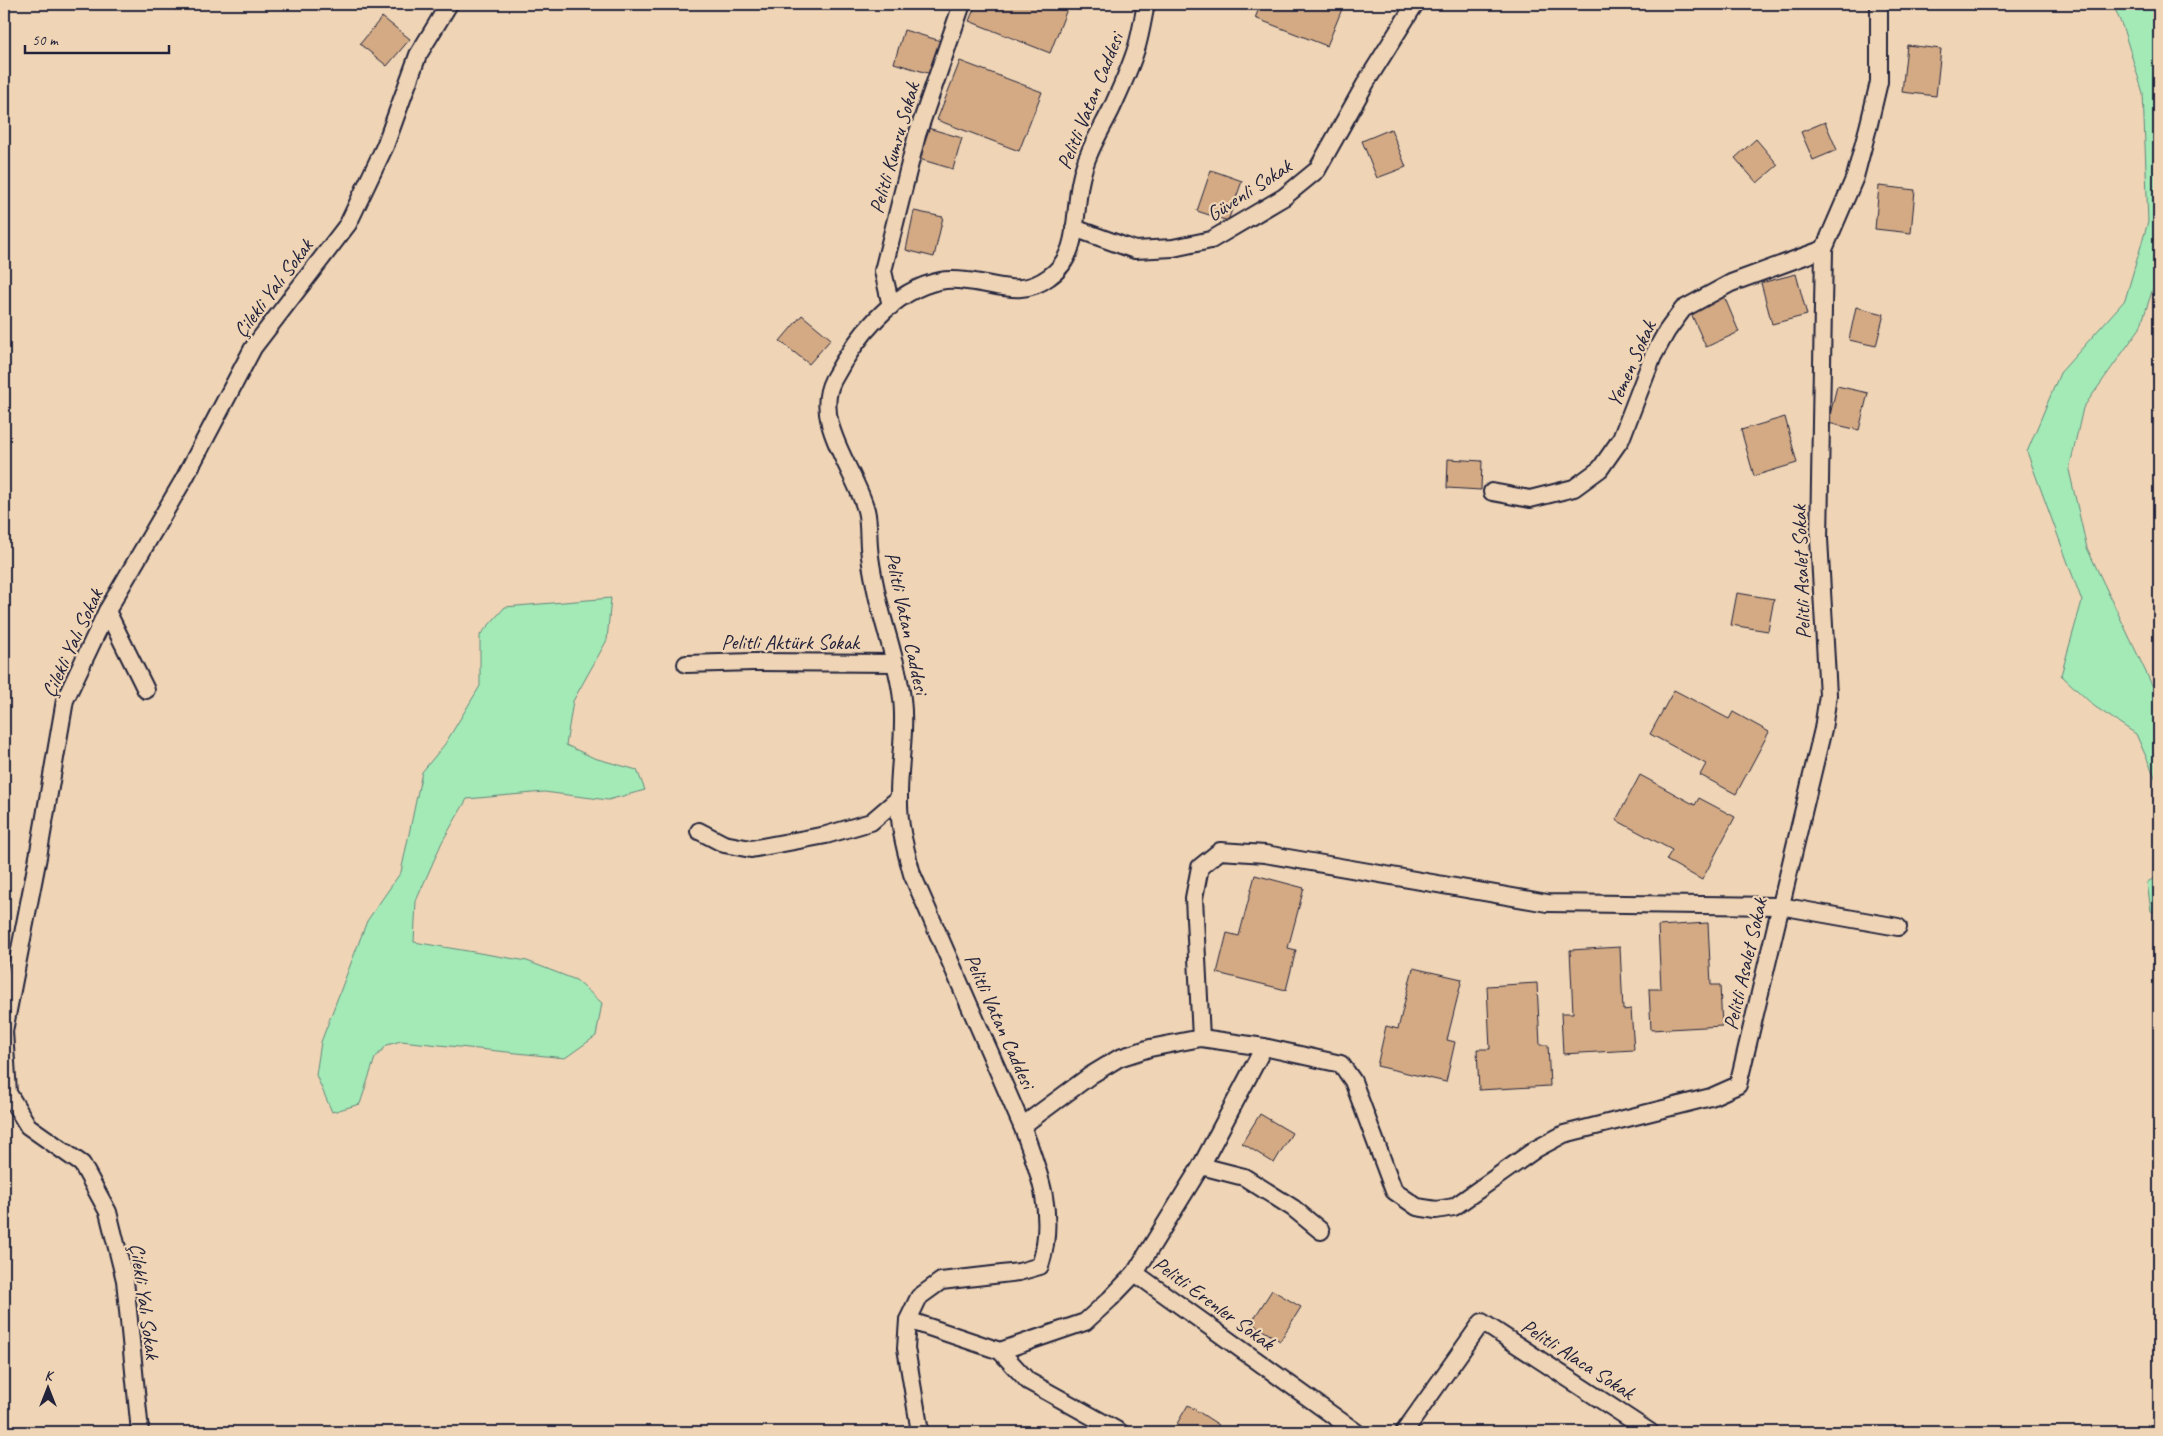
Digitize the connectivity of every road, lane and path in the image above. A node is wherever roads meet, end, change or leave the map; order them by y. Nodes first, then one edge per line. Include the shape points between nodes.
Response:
1 (449, 4) edge
2 (962, 4) edge
3 (1146, 4) edge
4 (1415, 4) edge
5 (1879, 4) edge
6 (1074, 228) junction
7 (1824, 249) junction
8 (891, 306) junction
9 (1492, 492) dead end
10 (107, 611) junction
11 (895, 663) junction
12 (686, 664) dead end
13 (146, 690) dead end
14 (899, 798) junction
15 (699, 831) dead end
16 (1780, 906) junction
17 (1898, 927) dead end
18 (1201, 1038) junction
19 (1264, 1047) junction
20 (1022, 1126) junction
21 (1201, 1166) junction
22 (1321, 1231) dead end
23 (1135, 1273) junction
24 (908, 1320) junction
25 (1000, 1351) junction
26 (140, 1432) edge
27 (920, 1432) edge
28 (1120, 1432) edge
29 (1356, 1432) edge
30 (1404, 1432) edge
31 (1650, 1432) edge

1 - 10 street, Çilekli Yalı Sokak via 418,55 385,146 348,224 253,348 184,479
2 - 8 street, Pelitli Kumru Sokak via 917,135 883,271
3 - 6 street, Pelitli Vatan Caddesi via 1137,48 1081,176
4 - 6 street, Güvenli Sokak via 1317,170 1284,197 1211,240 1173,248 1135,250
5 - 7 street, Pelitli Asalet Sokak via 1879,82 1855,177
6 - 8 street, Pelitli Vatan Caddesi via 1071,248 1063,266 1048,279 1024,289 941,280 915,289
7 - 9 street, Yemen Sokak via 1730,283 1683,309 1653,356 1621,439 1600,468 1574,488 1530,499
7 - 16 street, Pelitli Asalet Sokak via 1819,539 1828,695 1823,729
8 - 11 street, Pelitli Vatan Caddesi via 864,333 832,381 826,400 838,447 858,486 867,513 870,562
10 - 13 street
10 - 26 street, Çilekli Yalı Sokak via 65,700 4,1031 8,1093 28,1126 82,1164 108,1212 125,1280
11 - 12 street, Pelitli Aktürk Sokak
11 - 14 street, Pelitli Vatan Caddesi via 903,721
14 - 15 street via 871,822 826,835 751,849 724,844
14 - 20 street, Pelitli Vatan Caddesi via 902,837 912,874
16 - 17 street
16 - 18 street via 1547,903 1265,854 1220,851 1200,867 1194,898
16 - 19 street, Pelitli Asalet Sokak via 1738,1085 1711,1097 1564,1134 1536,1149 1454,1207 1436,1210 1417,1207 1394,1191 1353,1081 1341,1064
18 - 19 street, Pelitli Asalet Sokak
18 - 20 street, Pelitli Asalet Sokak via 1119,1058
19 - 21 street, Pelitli Erenler Sokak
20 - 24 street, Pelitli Vatan Caddesi via 1036,1161 1048,1213 1046,1248 1040,1266 1019,1272 941,1281 919,1297
21 - 22 street via 1244,1176
21 - 23 street, Pelitli Erenler Sokak
23 - 25 street via 1085,1322
23 - 29 street, Pelitli Erenler Sokak
24 - 25 street
24 - 27 street, Pelitli Vatan Caddesi via 906,1348
25 - 28 street via 1028,1382
30 - 31 street, Pelitli Alaca Sokak via 1482,1322

